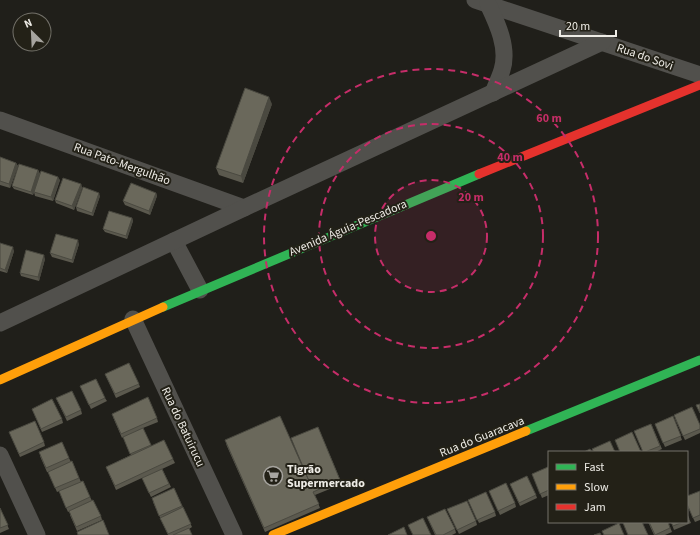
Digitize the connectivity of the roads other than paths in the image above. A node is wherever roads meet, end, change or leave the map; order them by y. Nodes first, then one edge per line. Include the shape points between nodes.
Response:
1 (482, 2) edge
2 (602, 42) junction
3 (700, 75) edge
4 (700, 85) edge
5 (493, 93) junction
6 (0, 120) edge
7 (244, 208) junction
8 (174, 241) junction
9 (200, 290) junction
10 (8, 314) edge
11 (133, 319) junction
12 (0, 323) edge
13 (700, 360) edge
14 (0, 380) edge
15 (0, 455) edge
16 (37, 535) edge
17 (234, 535) edge
18 (272, 535) edge

1 - 2 street, Rua do Sovi
1 - 5 street via 498,26 503,43 503,68
2 - 3 street, Rua do Sovi
2 - 5 street
4 - 9 street, Avenida Águia-Pescadora
5 - 7 street
6 - 7 street, Rua Pato-Mergulhão
7 - 8 street
8 - 9 street
8 - 10 street
9 - 11 street, Avenida Águia-Pescadora
10 - 12 street
11 - 14 street, Avenida Águia-Pescadora
11 - 17 street, Rua do Batuirucu
13 - 18 street, Rua do Guaracava
15 - 16 street

